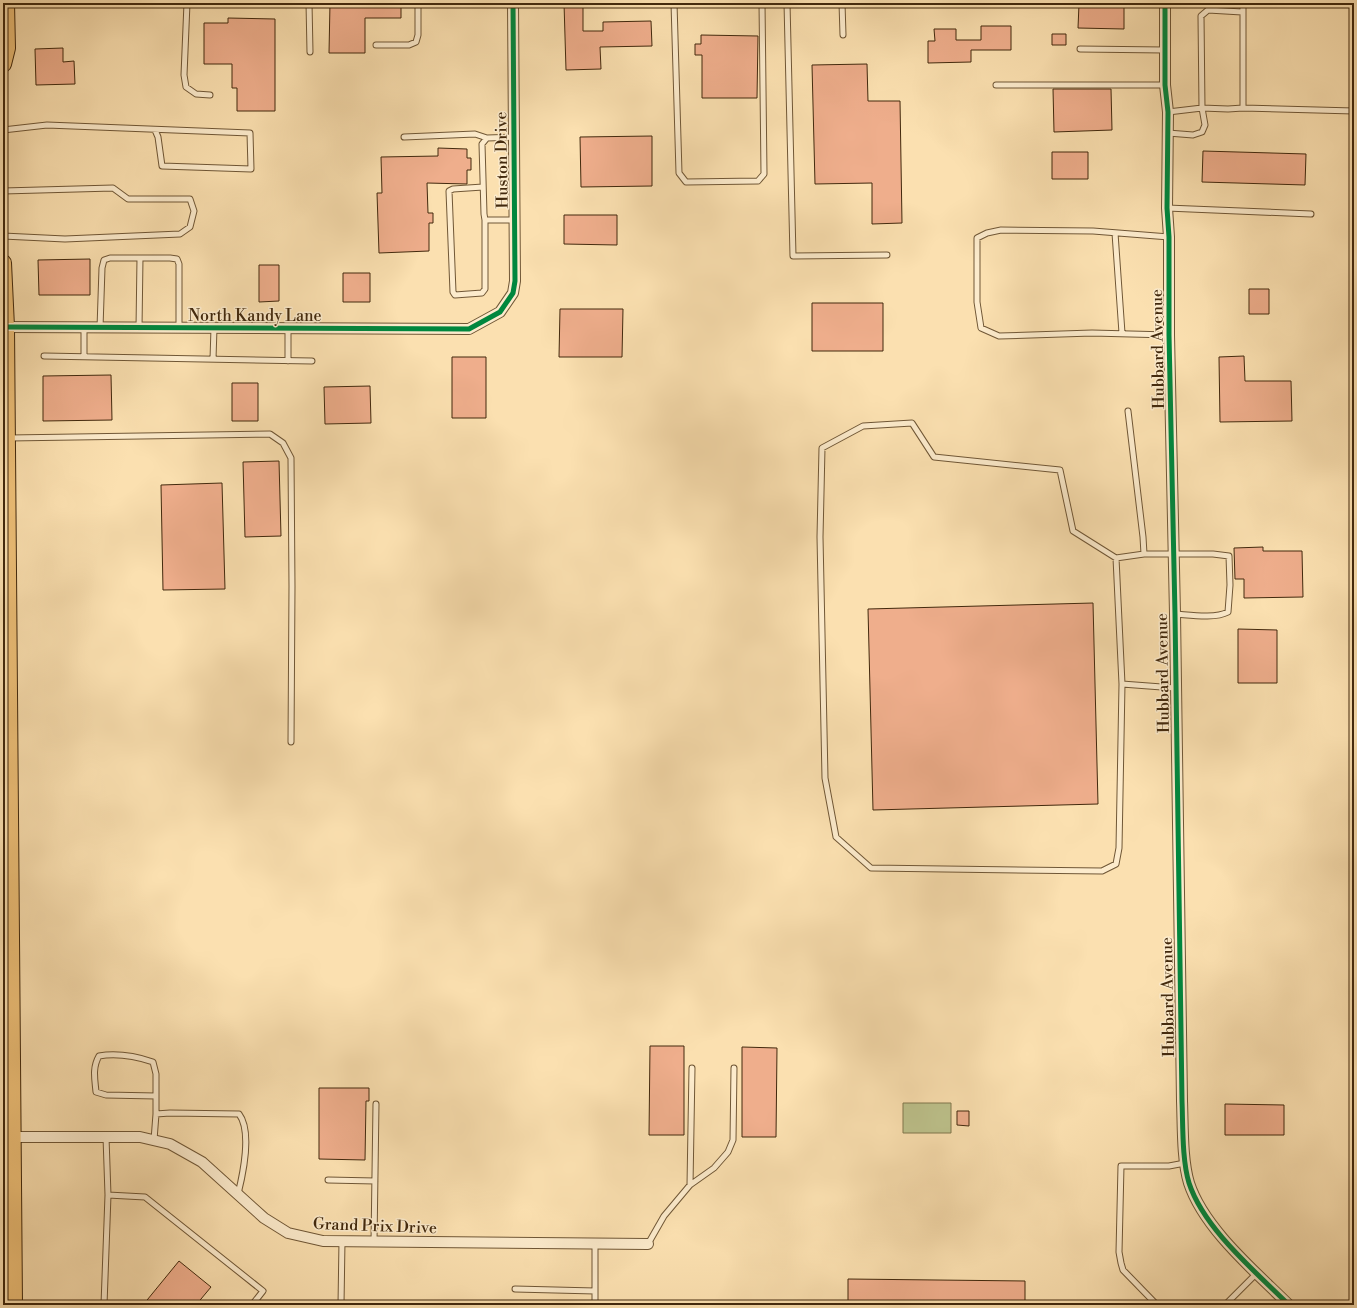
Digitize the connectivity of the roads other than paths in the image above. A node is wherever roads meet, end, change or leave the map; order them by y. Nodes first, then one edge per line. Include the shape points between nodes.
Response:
1 (6, 3) edge
2 (186, 3) edge
3 (309, 3) edge
4 (418, 3) edge
5 (513, 3) edge
6 (674, 3) edge
7 (762, 3) edge
8 (787, 3) edge
9 (842, 3) edge
10 (1165, 3) edge
11 (1243, 3) edge
12 (1242, 12) junction
13 (843, 35) dead end
14 (376, 45) dead end
15 (1080, 49) dead end
16 (1164, 50) junction
17 (310, 52) dead end
18 (3, 64) edge
19 (996, 85) dead end
20 (1165, 85) junction
21 (210, 95) dead end
22 (1202, 108) junction
23 (1243, 108) junction
24 (1354, 111) edge
25 (1168, 112) junction
26 (3, 130) edge
27 (155, 130) junction
28 (1168, 133) junction
29 (404, 137) dead end
30 (514, 137) junction
31 (487, 138) junction
32 (483, 188) junction
33 (3, 191) edge
34 (1167, 208) junction
35 (1311, 214) dead end
36 (485, 220) junction
37 (515, 220) junction
38 (1115, 233) junction
39 (3, 236) edge
40 (1169, 237) junction
41 (887, 255) dead end
42 (140, 258) junction
43 (3, 263) edge
44 (4, 288) edge
45 (500, 312) joint
46 (6, 327) junction
47 (84, 328) junction
48 (100, 328) junction
49 (139, 328) junction
50 (179, 328) junction
51 (214, 328) junction
52 (288, 328) junction
53 (1122, 333) junction
54 (1169, 334) junction
55 (4, 352) edge
56 (44, 356) dead end
57 (84, 356) junction
58 (213, 359) junction
59 (288, 361) junction
60 (312, 361) dead end
61 (1128, 411) dead end
62 (7, 438) junction
63 (5, 487) edge
64 (1144, 554) junction
65 (1173, 554) junction
66 (1116, 558) junction
67 (6, 600) edge
68 (1175, 614) junction
69 (6, 647) edge
70 (1122, 684) junction
71 (1175, 688) junction
72 (6, 738) edge
73 (291, 742) dead end
74 (7, 896) edge
75 (692, 1068) dead end
76 (734, 1068) dead end
77 (156, 1096) junction
78 (376, 1104) dead end
79 (156, 1114) junction
80 (13, 1137) junction
81 (106, 1137) junction
82 (154, 1140) junction
83 (1186, 1162) junction
84 (328, 1180) dead end
85 (375, 1181) junction
86 (690, 1185) junction
87 (238, 1195) junction
88 (108, 1196) junction
89 (342, 1241) junction
90 (374, 1242) junction
91 (595, 1244) junction
92 (648, 1244) joint
93 (1257, 1273) junction
94 (515, 1290) dead end
95 (595, 1291) junction
96 (14, 1305) edge
97 (104, 1305) edge
98 (252, 1305) edge
99 (341, 1305) edge
100 (595, 1305) edge
101 (1157, 1305) edge
102 (1225, 1305) edge
103 (1289, 1305) edge

1 - 18 main road via 7,48
2 - 21 lane via 186,87 196,94
3 - 17 lane
4 - 14 lane via 416,42 409,45
5 - 30 street, Huston Drive
6 - 7 lane via 679,173 686,182 694,182 758,181 764,174
8 - 41 lane via 793,256
9 - 13 lane
10 - 16 street, Hubbard Avenue
11 - 12 lane
12 - 22 lane via 1208,10 1201,16
12 - 23 lane
15 - 16 lane
16 - 20 street, Hubbard Avenue
19 - 20 lane
20 - 25 street, Hubbard Avenue
22 - 23 lane
22 - 25 lane
22 - 28 lane via 1205,125 1202,132 1193,135
23 - 24 lane
25 - 28 street, Hubbard Avenue
26 - 27 lane via 47,125
27 - 27 lane via 162,166 250,169 250,133
28 - 34 street, Hubbard Avenue
29 - 31 lane via 475,134
30 - 31 lane
30 - 37 street, Huston Drive
31 - 32 lane via 482,144
32 - 36 lane
32 - 36 lane via 449,191 455,295 482,293 485,288
33 - 39 lane via 114,188 128,198 190,199 194,211 190,227 180,234 65,239
34 - 35 lane
34 - 40 street, Hubbard Avenue
36 - 37 lane
37 - 45 street, Huston Drive via 515,281 513,293
38 - 40 lane
38 - 53 lane
38 - 53 lane via 1001,230 987,233 977,238 977,302 981,328 999,336
40 - 54 street, Hubbard Avenue
42 - 48 lane via 104,260
42 - 49 lane
42 - 50 lane via 177,259
43 - 44 main road
44 - 46 main road
45 - 52 street, North Kandy Lane via 469,329
46 - 47 street, North Kandy Lane
46 - 55 main road
47 - 48 street, North Kandy Lane
47 - 57 lane
48 - 49 street, North Kandy Lane
49 - 50 street, North Kandy Lane
50 - 51 street, North Kandy Lane
51 - 52 street, North Kandy Lane
51 - 58 lane
52 - 59 lane
53 - 54 lane
54 - 65 street, Hubbard Avenue
55 - 62 main road
56 - 57 lane
57 - 58 lane
58 - 59 lane
59 - 60 lane
61 - 64 lane
62 - 63 main road
62 - 73 lane via 270,434 283,443 290,458
63 - 67 main road
64 - 65 lane
64 - 66 lane
65 - 68 street, Hubbard Avenue
65 - 68 lane via 1229,556 1230,585 1228,612 1215,615
66 - 70 lane
66 - 70 lane via 1073,531 1060,470 934,457 912,423 863,426 822,448 820,537 825,778 836,837 871,868 1102,871 1116,864 1119,848
67 - 69 main road
68 - 71 street, Hubbard Avenue
69 - 72 main road
70 - 71 lane
71 - 83 street, Hubbard Avenue via 1182,1101
72 - 74 main road
74 - 80 main road
75 - 86 lane
76 - 86 lane via 733,1140 728,1152 714,1168
77 - 77 lane via 153,1062 134,1056 98,1056 94,1074 96,1092 106,1095
77 - 79 lane
78 - 85 lane
79 - 82 lane
79 - 87 lane via 239,1114 244,1120 245,1140 244,1166
80 - 81 street, Grand Prix Drive
80 - 96 main road via 10,1172
81 - 82 street, Grand Prix Drive via 140,1137
81 - 88 lane
82 - 87 street, Grand Prix Drive via 170,1144 202,1162
83 - 93 street, Hubbard Avenue via 1189,1183 1200,1207 1219,1235
83 - 101 lane via 1169,1166 1121,1166 1120,1263 1123,1270
84 - 85 lane
85 - 90 lane
86 - 92 lane via 664,1216
87 - 89 street, Grand Prix Drive via 264,1218 288,1233 323,1241
88 - 97 lane
88 - 98 lane via 145,1198 263,1292
89 - 90 street, Grand Prix Drive
89 - 99 lane
90 - 91 street, Grand Prix Drive
91 - 92 street, Grand Prix Drive
91 - 95 lane
93 - 102 lane
93 - 103 street, Hubbard Avenue
94 - 95 lane
95 - 100 lane

